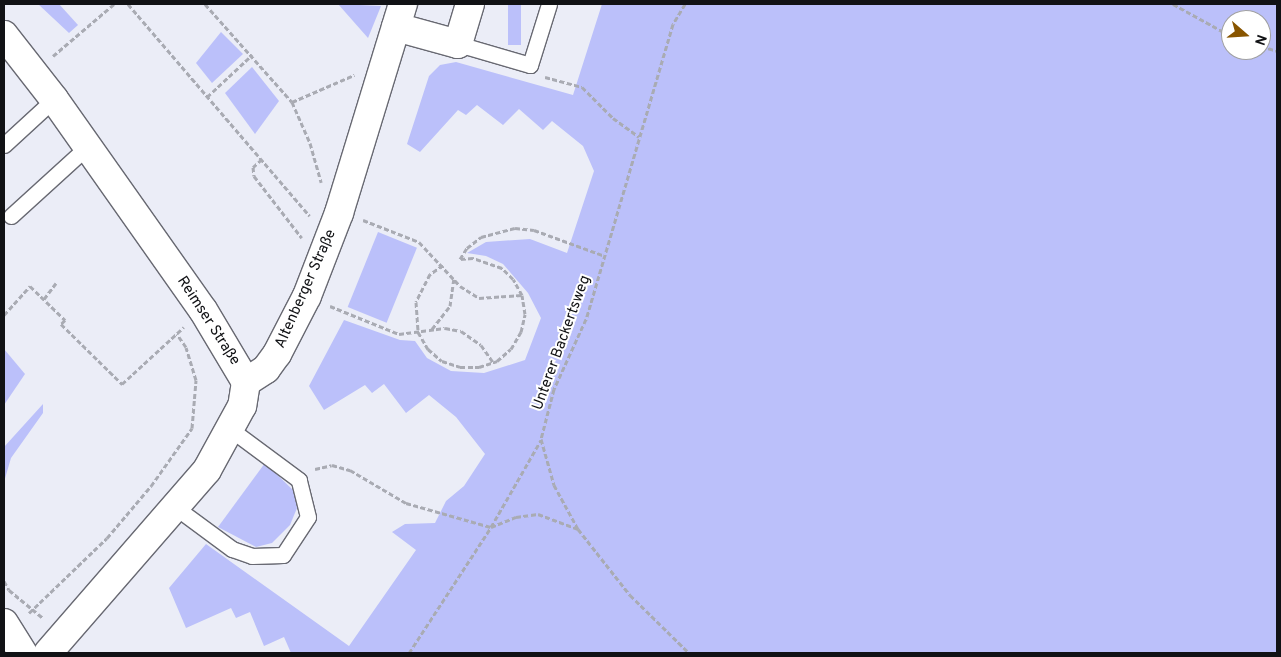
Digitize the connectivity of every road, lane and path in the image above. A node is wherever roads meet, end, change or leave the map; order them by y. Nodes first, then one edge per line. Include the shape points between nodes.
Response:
1 (114, 4) edge
2 (128, 4) edge
3 (205, 4) edge
4 (470, 4) edge
5 (548, 4) edge
6 (685, 4) edge
7 (1173, 4) edge
8 (399, 15) edge
9 (1221, 30) edge
10 (4, 35) edge
11 (458, 44) junction
12 (252, 55) junction
13 (385, 65) junction
14 (34, 73) junction
15 (547, 78) dead end
16 (207, 97) junction
17 (54, 99) junction
18 (292, 102) junction
19 (639, 137) junction
20 (4, 145) edge
21 (88, 146) junction
22 (262, 159) junction
23 (339, 213) junction
24 (12, 216) dead end
25 (286, 218) dead end
26 (329, 239) junction
27 (605, 256) junction
28 (443, 265) junction
29 (454, 279) junction
30 (56, 282) dead end
31 (522, 295) junction
32 (306, 296) junction
33 (44, 299) junction
34 (203, 310) junction
35 (4, 315) edge
36 (432, 330) junction
37 (418, 332) junction
38 (177, 334) junction
39 (493, 362) junction
40 (246, 382) junction
41 (230, 429) junction
42 (541, 439) junction
43 (332, 465) dead end
44 (175, 507) junction
45 (492, 527) junction
46 (578, 529) junction
47 (4, 581) edge
48 (33, 609) junction
49 (12, 636) edge
50 (48, 653) edge
51 (409, 653) edge
52 (689, 653) edge

1 - 14 path
2 - 16 path
3 - 12 path, Altenberger Straße
4 - 11 street
5 - 11 lane via 530,65
6 - 19 path, Unterer Backertsweg via 674,24
7 - 9 path
8 - 11 street, Altenberger Straße
8 - 13 street, Altenberger Straße
10 - 14 street, Reimser Straße
12 - 16 path
12 - 18 path, Altenberger Straße
13 - 18 path via 329,83
13 - 23 street, Altenberger Straße
14 - 17 street, Reimser Straße
15 - 19 path via 582,87 613,118
16 - 22 path
17 - 20 lane
17 - 21 street, Reimser Straße
18 - 23 path, Altenberger Straße via 310,143 320,179
19 - 27 path, Unterer Backertsweg
21 - 24 lane
21 - 34 street, Reimser Straße
22 - 25 path via 253,167 254,176
22 - 26 path
23 - 26 street, Altenberger Straße
23 - 28 path via 377,224 419,242
26 - 32 street, Altenberger Straße
27 - 31 path via 534,230 515,228 494,232 467,248 460,260 473,258 502,268
27 - 42 path, Unterer Backertsweg via 586,319 554,389
28 - 29 path
28 - 37 path via 430,274 416,302
29 - 31 path via 479,298
29 - 36 path via 450,306
30 - 33 path
31 - 39 path via 525,314 522,332 511,349
32 - 37 path via 399,334
32 - 40 street, Altenberger Straße via 277,354 266,369
33 - 35 path via 30,286
33 - 38 path via 65,320 61,324 122,384
34 - 38 path
34 - 40 street, Reimser Straße
36 - 37 path
36 - 39 path via 461,331 481,345
37 - 39 path via 428,349 442,361 460,367 479,367
38 - 48 path via 186,348 196,380 192,428 151,486 106,538
40 - 41 street, Reimser Straße via 242,406
41 - 44 street, Reimser Straße via 207,470
41 - 44 lane via 299,480 308,517 283,555 252,556 232,549
42 - 45 path, Unterer Backertsweg
42 - 46 path via 554,485
43 - 45 path via 350,470 406,503
44 - 50 street, Reimser Straße
45 - 46 path via 516,517 538,514
45 - 51 path, Unterer Backertsweg
46 - 52 path via 630,595
47 - 48 path via 9,590
48 - 49 path

